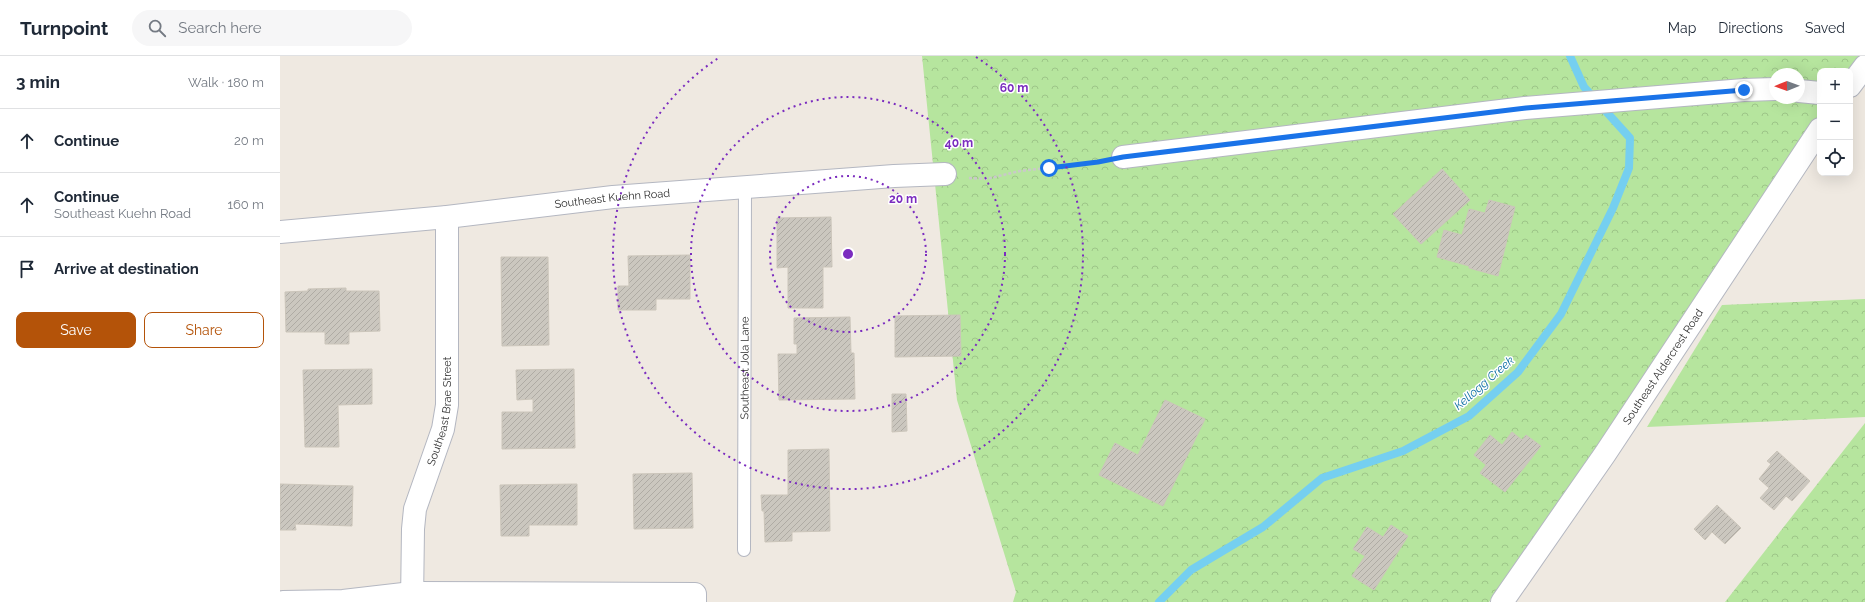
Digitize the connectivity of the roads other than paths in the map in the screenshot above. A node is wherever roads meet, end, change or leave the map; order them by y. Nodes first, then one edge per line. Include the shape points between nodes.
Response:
1 (1865, 66) edge
2 (1853, 82) edge
3 (1769, 89) edge
4 (1805, 91) edge
5 (1817, 93) edge
6 (1817, 134) edge
7 (1123, 157) road end
8 (945, 174) road end
9 (745, 187) junction
10 (447, 217) junction
11 (280, 232) edge
12 (744, 550) dead end
13 (412, 597) edge
14 (695, 598) edge
15 (283, 602) edge
16 (1502, 602) edge

1 - 2 street
3 - 7 street via 1526,108
4 - 5 street
6 - 16 street, Southeast Aldercrest Road via 1605,454
8 - 9 street, Southeast Kuehn Road
9 - 10 street, Southeast Kuehn Road via 613,196
9 - 12 lane, Southeast Jola Lane
10 - 11 street, Southeast Kuehn Road
10 - 13 street, Southeast Brae Street via 447,405 443,429 415,509
13 - 14 street
13 - 15 street

